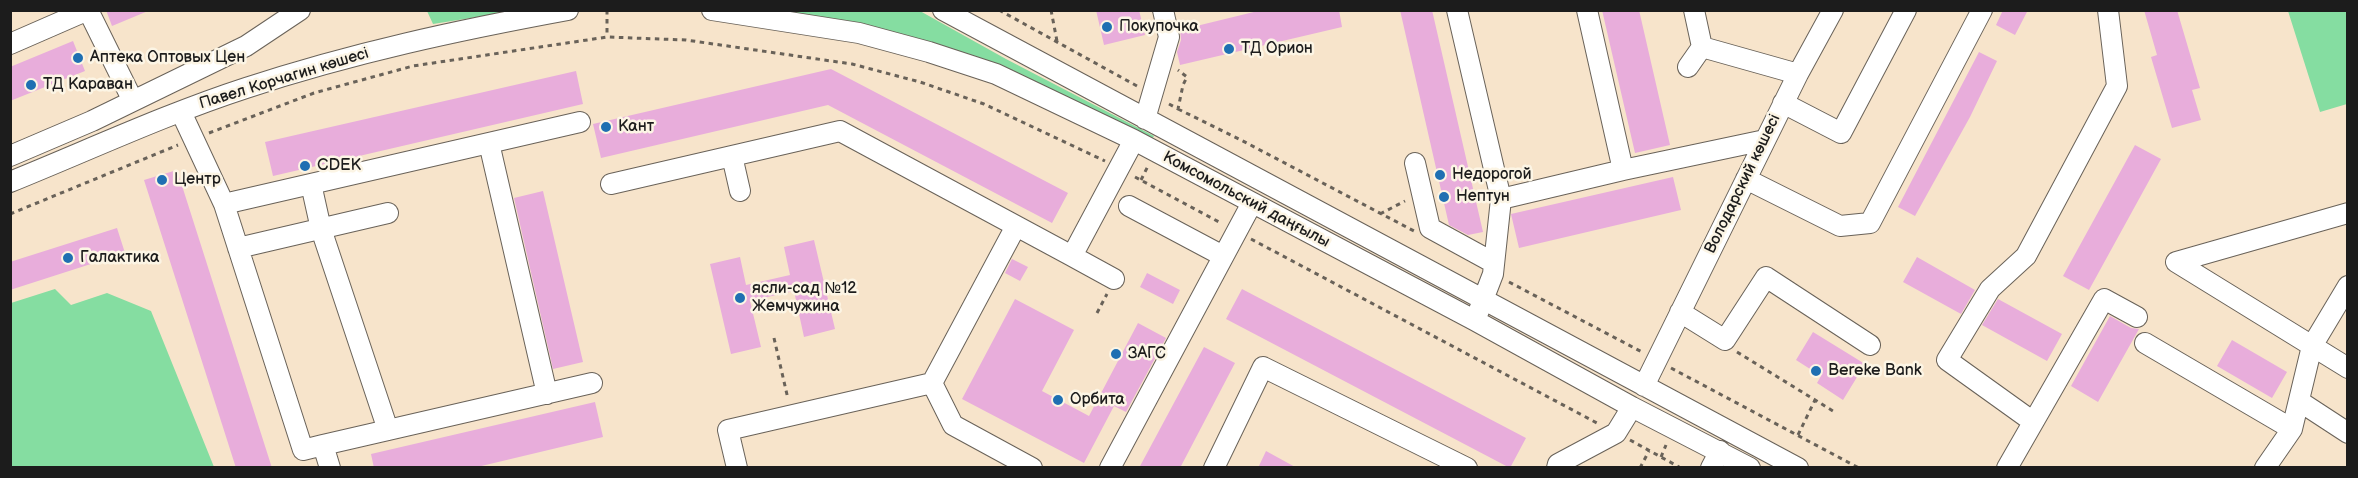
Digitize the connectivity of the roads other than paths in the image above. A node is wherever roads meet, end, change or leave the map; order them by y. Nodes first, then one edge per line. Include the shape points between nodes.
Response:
1 (88, 10) edge
2 (300, 10) edge
3 (568, 10) edge
4 (712, 10) edge
5 (943, 10) edge
6 (1457, 10) edge
7 (1587, 10) edge
8 (1694, 10) edge
9 (1833, 10) edge
10 (1906, 10) edge
11 (1982, 10) edge
12 (2108, 10) edge
13 (1168, 12) edge
14 (10, 44) edge
15 (1702, 47) junction
16 (1688, 67) dead end
17 (1798, 74) junction
18 (133, 101) junction
19 (1783, 103) junction
20 (181, 112) junction
21 (1145, 119) junction
22 (580, 122) dead end
23 (1134, 140) junction
24 (1765, 140) junction
25 (489, 143) junction
26 (10, 156) edge
27 (732, 156) junction
28 (1415, 163) dead end
29 (1623, 170) junction
30 (1746, 179) junction
31 (10, 182) edge
32 (311, 184) junction
33 (611, 184) dead end
34 (740, 191) dead end
35 (1501, 199) junction
36 (1252, 203) junction
37 (224, 204) junction
38 (1129, 206) dead end
39 (388, 213) dead end
40 (2348, 213) edge
41 (1016, 226) junction
42 (321, 229) junction
43 (238, 248) junction
44 (1072, 256) junction
45 (1223, 256) junction
46 (1494, 268) junction
47 (1114, 279) dead end
48 (2348, 286) edge
49 (1484, 301) junction
50 (1680, 312) junction
51 (2137, 317) dead end
52 (1474, 320) junction
53 (2145, 343) dead end
54 (1870, 345) dead end
55 (2312, 346) junction
56 (2348, 368) edge
57 (592, 383) dead end
58 (933, 383) junction
59 (1644, 386) junction
60 (547, 394) junction
61 (2299, 401) junction
62 (1632, 407) junction
63 (2032, 421) junction
64 (2292, 429) junction
65 (388, 430) junction
66 (2348, 433) edge
67 (323, 445) junction
68 (1715, 459) edge
69 (330, 468) edge
70 (737, 468) edge
71 (1032, 468) edge
72 (1110, 468) edge
73 (1214, 468) edge
74 (1467, 468) edge
75 (1557, 468) edge
76 (1750, 468) edge
77 (1798, 468) edge
78 (2007, 468) edge
79 (2265, 468) edge

1 - 14 street
1 - 18 street
2 - 18 street, Павел Корчагин көшесі via 246,46
3 - 20 street, Павел Корчагин көшесі via 345,58
4 - 23 street, Комсомольский даңғылы via 859,33 929,52 996,74
5 - 21 street, Комсомольский даңғылы
6 - 35 street
7 - 29 street
8 - 15 street
9 - 17 street, Володарский көшесі
10 - 19 street via 1841,133
11 - 30 street via 1870,223 1840,226
12 - 63 street via 2117,86 2026,256 1990,290 1947,360
13 - 21 street via 1169,37
15 - 16 street
15 - 17 street
17 - 19 street, Володарский көшесі
18 - 26 street, Павел Корчагин көшесі
19 - 24 street, Володарский көшесі
20 - 31 street, Павел Корчагин көшесі
20 - 37 street
21 - 49 street, Комсомольский даңғылы
22 - 25 street
23 - 36 street, Комсомольский даңғылы
23 - 44 street
24 - 29 street
24 - 30 street, Володарский көшесі
25 - 32 street
25 - 60 street
27 - 33 street
27 - 34 street
27 - 41 street via 840,131
28 - 46 street via 1430,228
29 - 35 street
30 - 50 street, Володарский көшесі
32 - 37 street
32 - 42 street
35 - 46 street
36 - 45 street
36 - 52 street, Комсомольский даңғылы
37 - 43 street
38 - 45 street
39 - 42 street
40 - 55 street via 2176,262
41 - 44 street
41 - 58 street
42 - 43 street
42 - 65 street
43 - 67 street via 303,450
44 - 47 street
45 - 72 street
46 - 49 street
48 - 55 street
49 - 52 street
49 - 59 street, Комсомольский даңғылы
50 - 54 street via 1725,340 1766,277
50 - 59 street, Володарский көшесі
51 - 63 street via 2104,299
52 - 62 street, Комсомольский даңғылы
53 - 64 street
55 - 56 street
55 - 61 street
57 - 60 street
58 - 70 street via 728,430
58 - 71 street via 952,425
59 - 77 street, Комсомольский даңғылы
60 - 65 street
61 - 64 street
61 - 66 street
62 - 68 street, Комсомольский даңғылы
62 - 75 street via 1616,433
63 - 78 street
64 - 79 street
65 - 67 street
67 - 69 street
68 - 76 street, Комсомольский даңғылы
73 - 74 street via 1263,367

